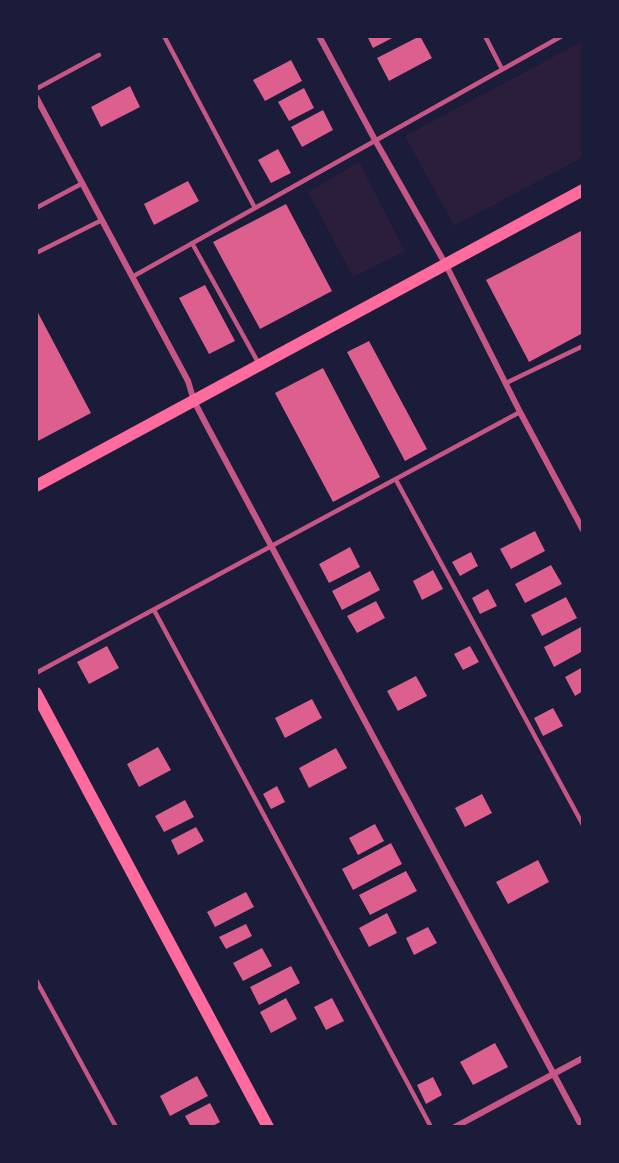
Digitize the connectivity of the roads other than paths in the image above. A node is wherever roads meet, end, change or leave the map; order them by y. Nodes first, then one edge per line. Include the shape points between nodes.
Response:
1 (164, 36) edge
2 (319, 36) edge
3 (485, 36) edge
4 (562, 36) edge
5 (99, 55) dead end
6 (502, 69) junction
7 (36, 89) edge
8 (36, 96) edge
9 (375, 140) junction
10 (82, 183) junction
11 (583, 190) edge
12 (36, 207) edge
13 (255, 208) junction
14 (102, 220) junction
15 (192, 243) junction
16 (36, 254) edge
17 (446, 265) junction
18 (132, 277) junction
19 (583, 346) edge
20 (260, 365) junction
21 (506, 383) junction
22 (194, 401) junction
23 (520, 412) junction
24 (396, 480) junction
25 (36, 486) edge
26 (583, 530) edge
27 (272, 547) junction
28 (154, 610) junction
29 (36, 673) edge
30 (36, 693) edge
31 (583, 825) edge
32 (36, 980) edge
33 (583, 1059) edge
34 (554, 1074) junction
35 (116, 1127) edge
36 (268, 1127) edge
37 (431, 1127) edge
38 (455, 1127) edge
39 (582, 1127) edge

1 - 13 lane
2 - 9 street
3 - 6 lane
4 - 6 lane
5 - 7 lane
6 - 9 lane
8 - 10 street
9 - 13 lane
9 - 17 street
10 - 12 lane
10 - 14 street
11 - 17 main road
13 - 15 lane
14 - 16 lane
14 - 18 street
15 - 18 lane
15 - 20 lane
17 - 20 main road
17 - 21 street
18 - 22 street via 188,381
19 - 21 lane
20 - 22 main road
21 - 23 street
22 - 25 main road
22 - 27 street
23 - 24 lane
23 - 26 street
24 - 27 lane
24 - 31 lane
27 - 28 lane
27 - 34 street
28 - 29 lane
28 - 37 lane
30 - 36 main road
32 - 35 lane
33 - 34 street
34 - 38 street
34 - 39 street

